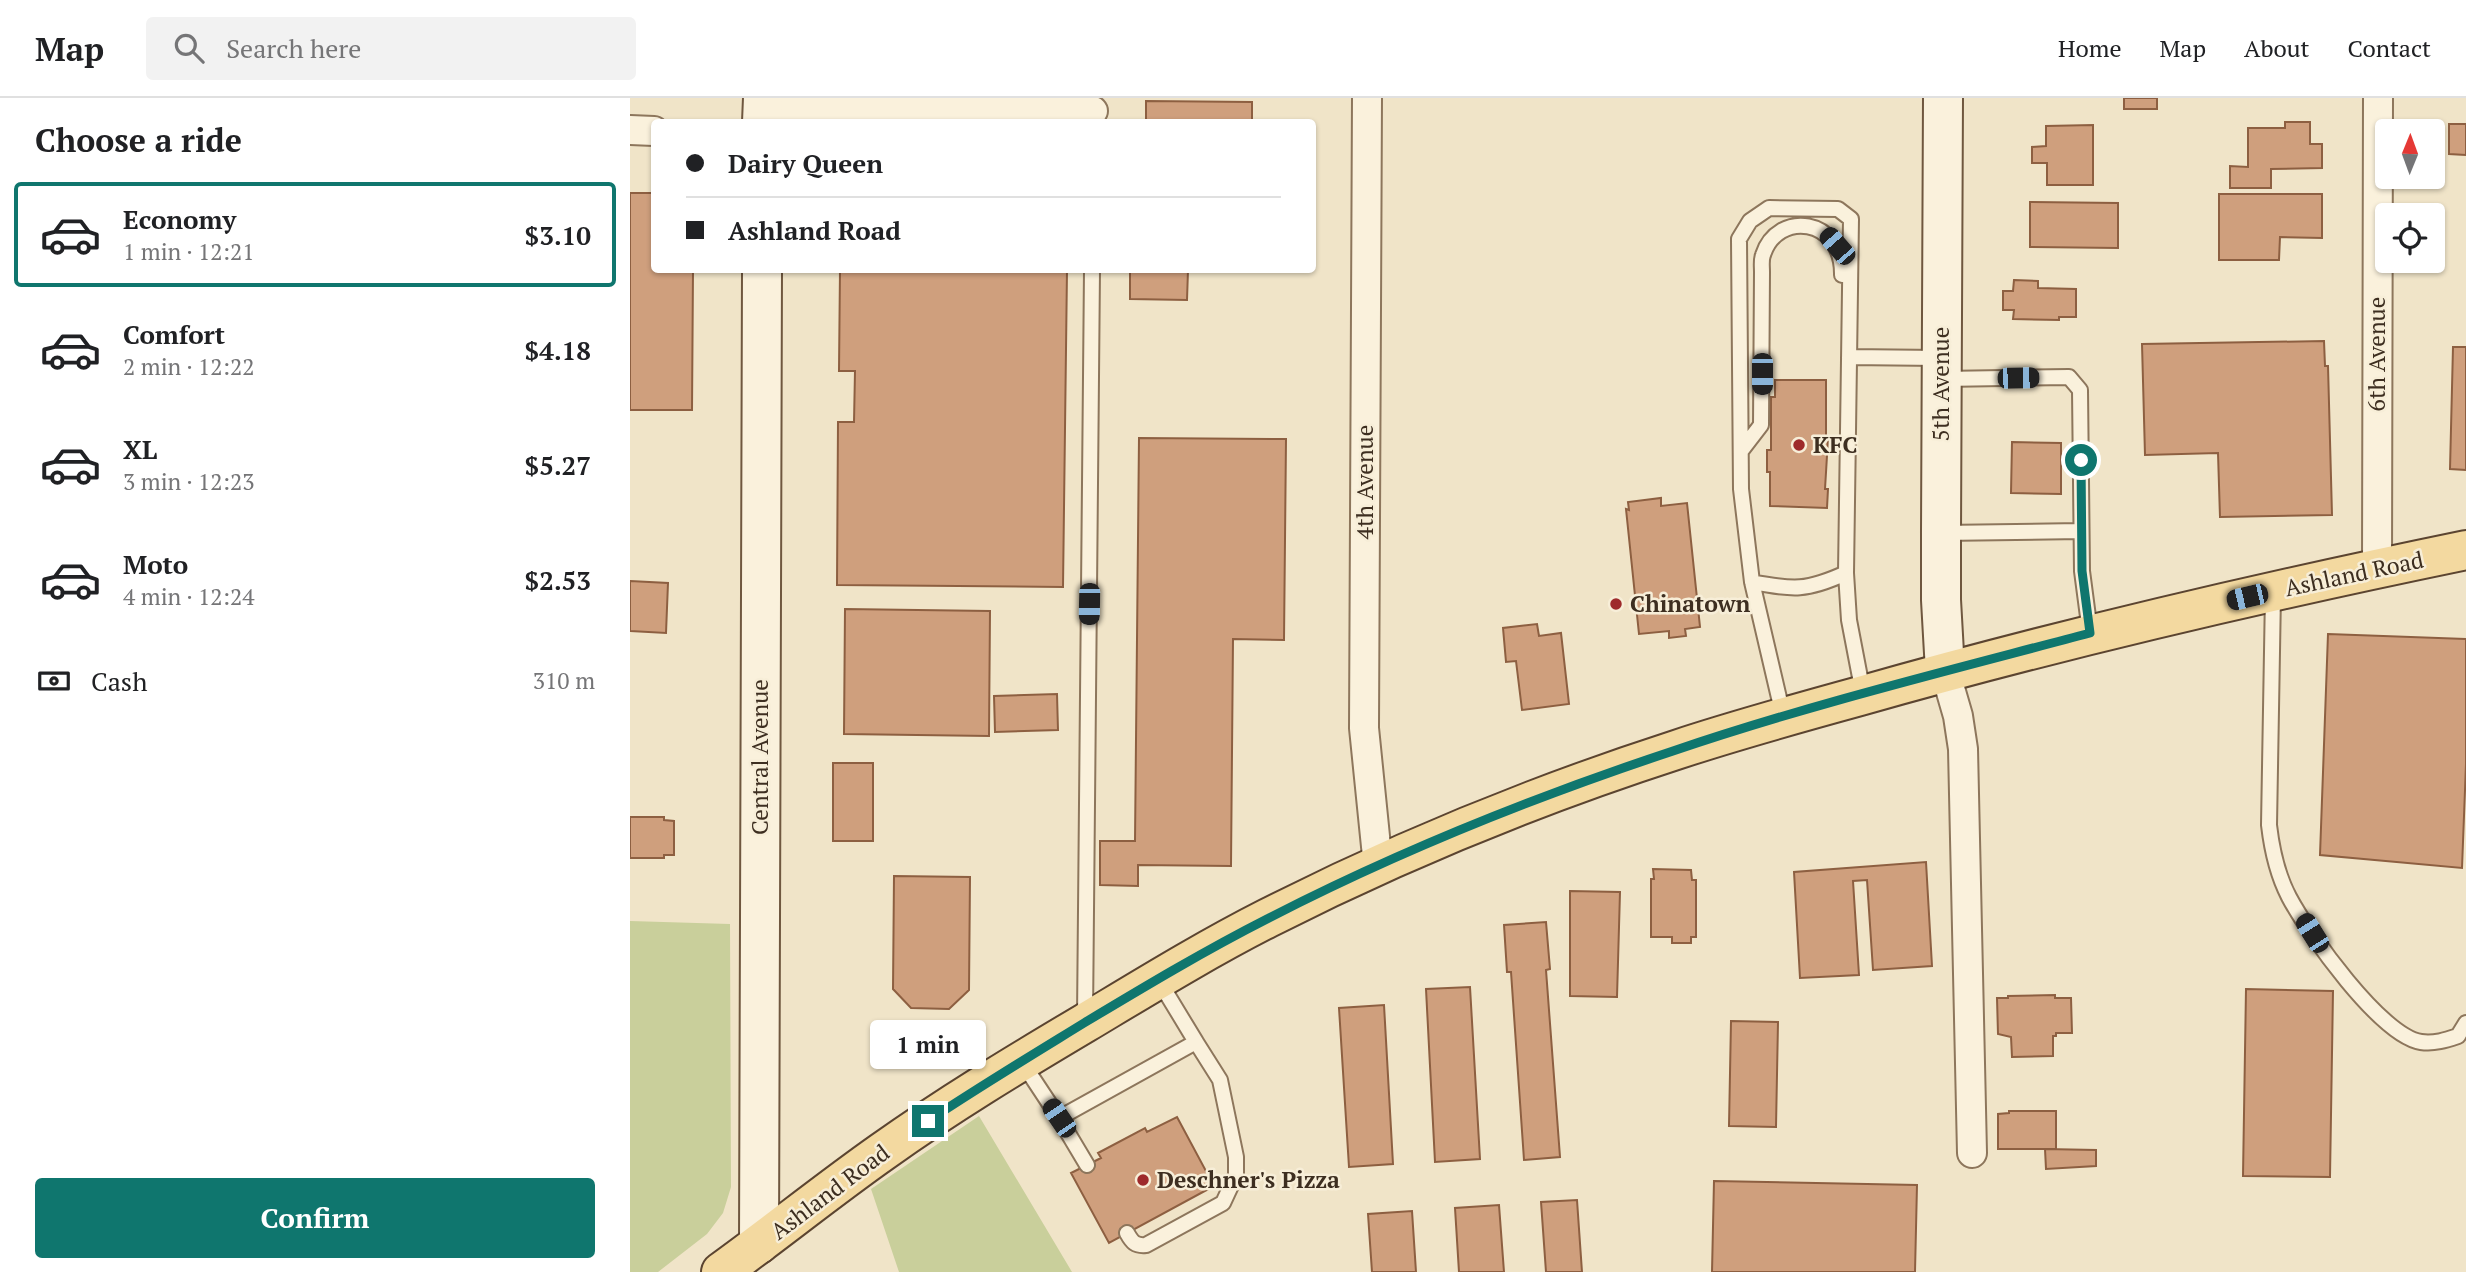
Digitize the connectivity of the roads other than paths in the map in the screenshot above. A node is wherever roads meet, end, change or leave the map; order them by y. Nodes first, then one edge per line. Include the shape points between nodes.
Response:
1 (1367, 98) edge
2 (1943, 98) edge
3 (2378, 98) edge
4 (763, 110) edge
5 (1093, 110) edge
6 (630, 131) edge
7 (651, 131) edge
8 (762, 273) edge
9 (1092, 273) edge
10 (1849, 357) junction
11 (1941, 368) junction
12 (1848, 433) junction
13 (1741, 451) junction
14 (2081, 531) junction
15 (1941, 533) junction
16 (2466, 550) edge
17 (2377, 569) junction
18 (1846, 573) junction
19 (1752, 582) junction
20 (2273, 590) junction
21 (2090, 633) junction
22 (1945, 671) junction
23 (1863, 695) junction
24 (1784, 717) junction
25 (1378, 866) junction
26 (1158, 978) junction
27 (1085, 1023) junction
28 (2466, 1023) edge
29 (1195, 1042) junction
30 (1021, 1061) junction
31 (1059, 1118) junction
32 (1972, 1153) dead end
33 (1087, 1165) dead end
34 (1127, 1233) dead end
35 (759, 1244) junction
36 (721, 1272) edge

1 - 25 street, 4th Avenue via 1364,728
2 - 11 street, 5th Avenue
3 - 17 street, 6th Avenue
4 - 5 street
6 - 7 street
8 - 35 street, Central Avenue
9 - 27 lane
10 - 11 lane
10 - 12 lane
10 - 13 lane via 1851,219 1838,209 1769,208 1750,221 1739,239
11 - 14 lane via 2069,377 2080,390
11 - 15 street, 5th Avenue
12 - 13 lane via 1840,409 1842,265 1837,246 1817,228 1788,228 1762,255 1761,425
12 - 18 lane
13 - 19 lane
14 - 15 lane
14 - 21 lane
15 - 22 street, 5th Avenue
16 - 17 main road, Ashland Road
17 - 20 main road, Ashland Road
18 - 19 lane via 1801,589
18 - 23 lane via 1849,620
19 - 24 lane
20 - 21 main road, Ashland Road
20 - 28 lane via 2269,825 2272,856 2289,897 2323,951 2381,1018 2404,1035 2420,1042 2442,1042 2458,1036
21 - 22 main road, Ashland Road
22 - 23 main road, Ashland Road
22 - 32 street via 1963,749
23 - 24 main road, Ashland Road
24 - 25 main road, Ashland Road via 1574,786
25 - 26 main road, Ashland Road via 1266,919
26 - 27 main road, Ashland Road
26 - 29 lane
27 - 30 main road, Ashland Road
29 - 31 lane
29 - 34 lane via 1220,1080 1236,1175 1223,1203 1146,1245 1139,1246
30 - 31 lane
30 - 35 main road, Ashland Road via 882,1152
31 - 33 lane
35 - 36 main road, Ashland Road

